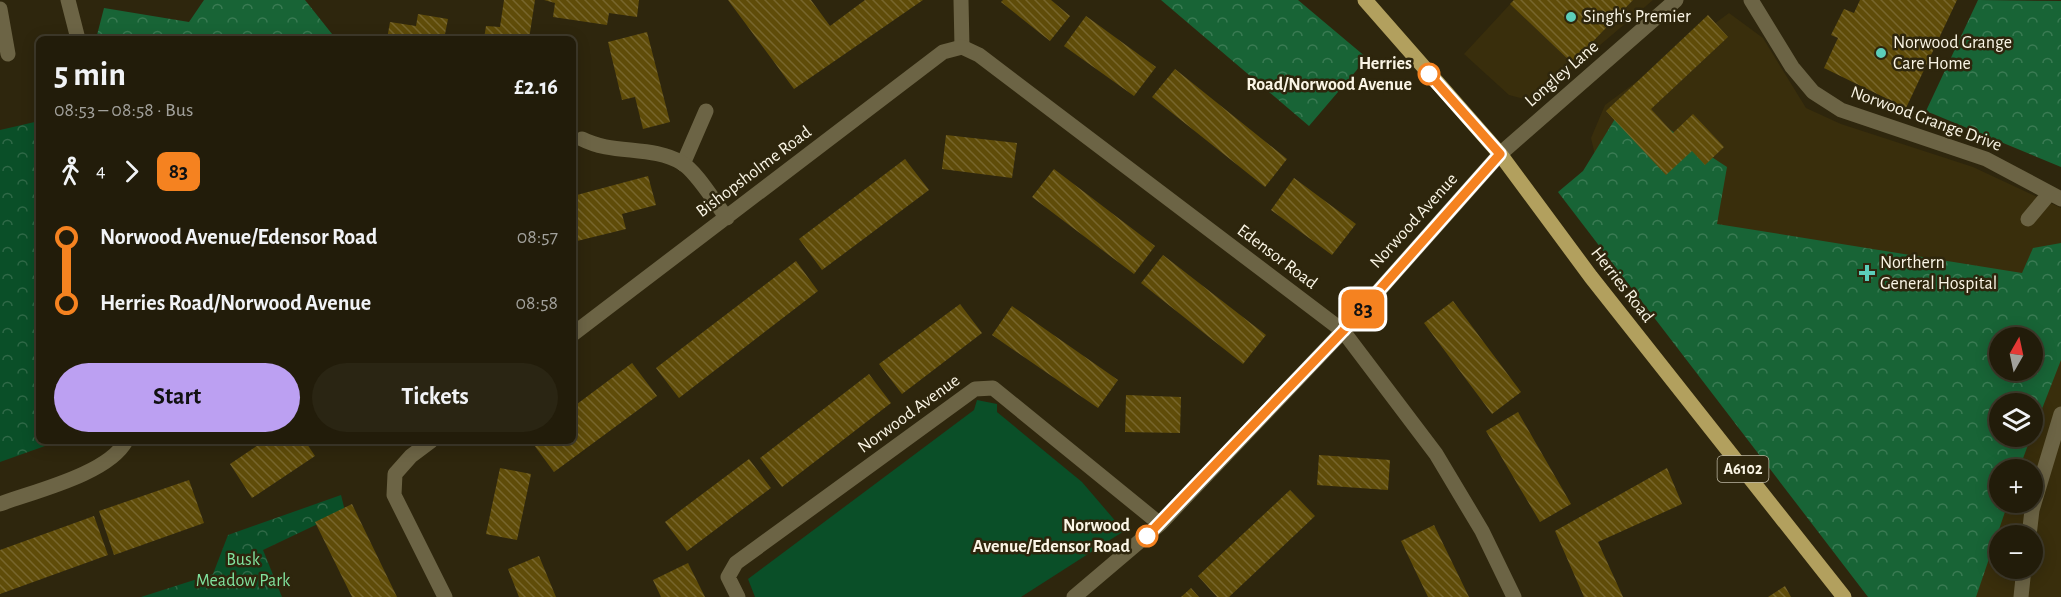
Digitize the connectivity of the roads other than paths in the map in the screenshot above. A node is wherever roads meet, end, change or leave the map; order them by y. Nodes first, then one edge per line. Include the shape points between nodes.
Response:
1 (68, 0) edge
2 (961, 0) edge
3 (1365, 0) edge
4 (1676, 0) edge
5 (1751, 0) edge
6 (0, 9) edge
7 (77, 36) edge
8 (962, 47) junction
9 (8, 54) dead end
10 (706, 111) dead end
11 (582, 139) dead end
12 (1500, 154) junction
13 (683, 164) junction
14 (2055, 197) edge
15 (727, 218) junction
16 (2028, 219) dead end
17 (1343, 331) junction
18 (576, 332) edge
19 (2061, 414) edge
20 (124, 444) edge
21 (427, 444) edge
22 (0, 504) edge
23 (1160, 524) junction
24 (2031, 525) edge
25 (2023, 579) edge
26 (445, 597) edge
27 (738, 597) edge
28 (1074, 597) edge
29 (1514, 597) edge
30 (1844, 597) edge
31 (2021, 597) edge

1 - 7 street
2 - 8 street
3 - 12 main road, Herries Road / A6102
4 - 12 street, Longley Lane
5 - 14 street, Norwood Grange Drive via 1792,67 1813,92 1841,110 1986,159
6 - 9 street
8 - 15 street, Bishopsholme Road via 943,52
8 - 17 street, Edensor Road via 979,54
10 - 13 street
11 - 13 street via 595,146 660,154
12 - 17 street, Norwood Avenue
12 - 30 main road, Herries Road / A6102 via 1591,277
13 - 15 street
14 - 16 street
15 - 18 street, Bishopsholme Road
17 - 23 street, Norwood Avenue
17 - 29 street, Edensor Road via 1436,454 1482,531
19 - 24 street
20 - 22 street via 102,465
21 - 26 street via 395,474 394,495
23 - 27 street, Norwood Avenue via 993,388 975,389 736,563 728,577
23 - 28 street, Norwood Avenue
25 - 31 street

